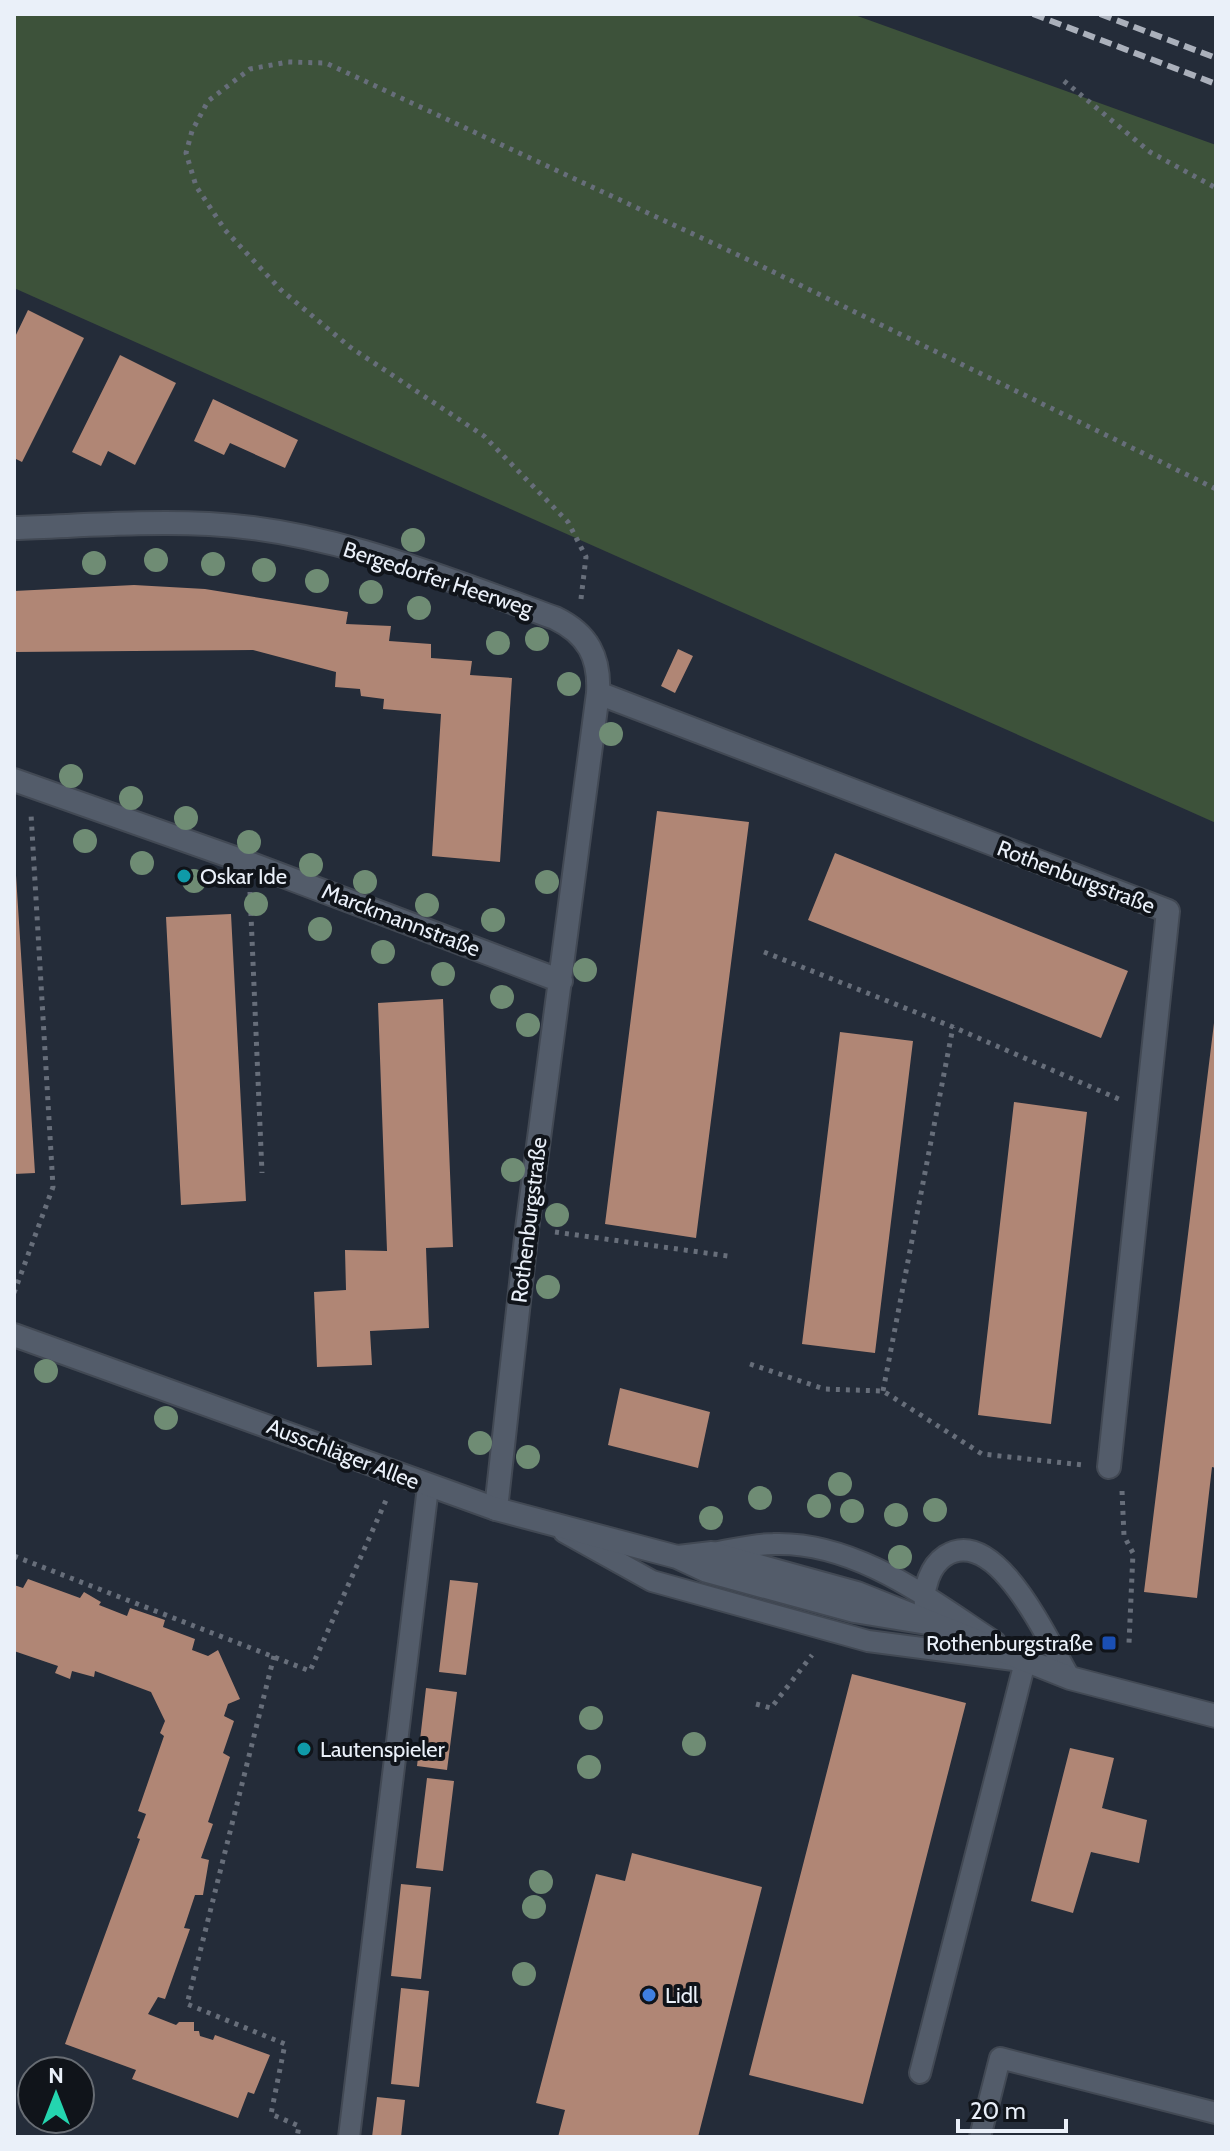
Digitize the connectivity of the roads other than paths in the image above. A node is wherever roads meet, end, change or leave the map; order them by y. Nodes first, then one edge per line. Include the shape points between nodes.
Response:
1 (14, 528) edge
2 (573, 627) joint
3 (598, 693) junction
4 (22, 782) edge
5 (561, 981) junction
6 (14, 1335) edge
7 (1109, 1467) road end
8 (428, 1487) junction
9 (496, 1509) junction
10 (550, 1524) junction
11 (712, 1553) junction
12 (677, 1557) junction
13 (924, 1596) junction
14 (927, 1623) junction
15 (1025, 1662) junction
16 (1070, 1678) junction
17 (1216, 1716) edge
18 (920, 2073) dead end
19 (1216, 2113) edge
20 (349, 2137) edge
21 (980, 2137) edge

1 - 2 street, Bergedorfer Heerweg via 211,524 293,536 407,565
2 - 3 street, Rothenburgstraße via 596,660
3 - 5 street, Rothenburgstraße
3 - 7 street, Rothenburgstraße via 1168,911
4 - 5 street, Marckmannstraße
5 - 9 street, Rothenburgstraße
6 - 8 street, Ausschläger Allee
8 - 9 street, Ausschläger Allee
8 - 20 lane
9 - 10 street, Ausschläger Allee
10 - 12 street, Ausschläger Allee
10 - 15 lane via 652,1581 868,1641
11 - 12 street, Ausschläger Allee
11 - 13 lane via 806,1545 848,1557
11 - 14 street, Ausschläger Allee via 857,1593
12 - 14 street, Ausschläger Allee via 707,1571 854,1611
13 - 14 lane
13 - 15 lane
13 - 16 lane via 931,1572 946,1556 967,1551 990,1557 1013,1584
14 - 15 street, Ausschläger Allee
15 - 16 street, Ausschläger Allee
15 - 18 lane
16 - 17 street, Ausschläger Allee
19 - 21 lane via 1000,2058

